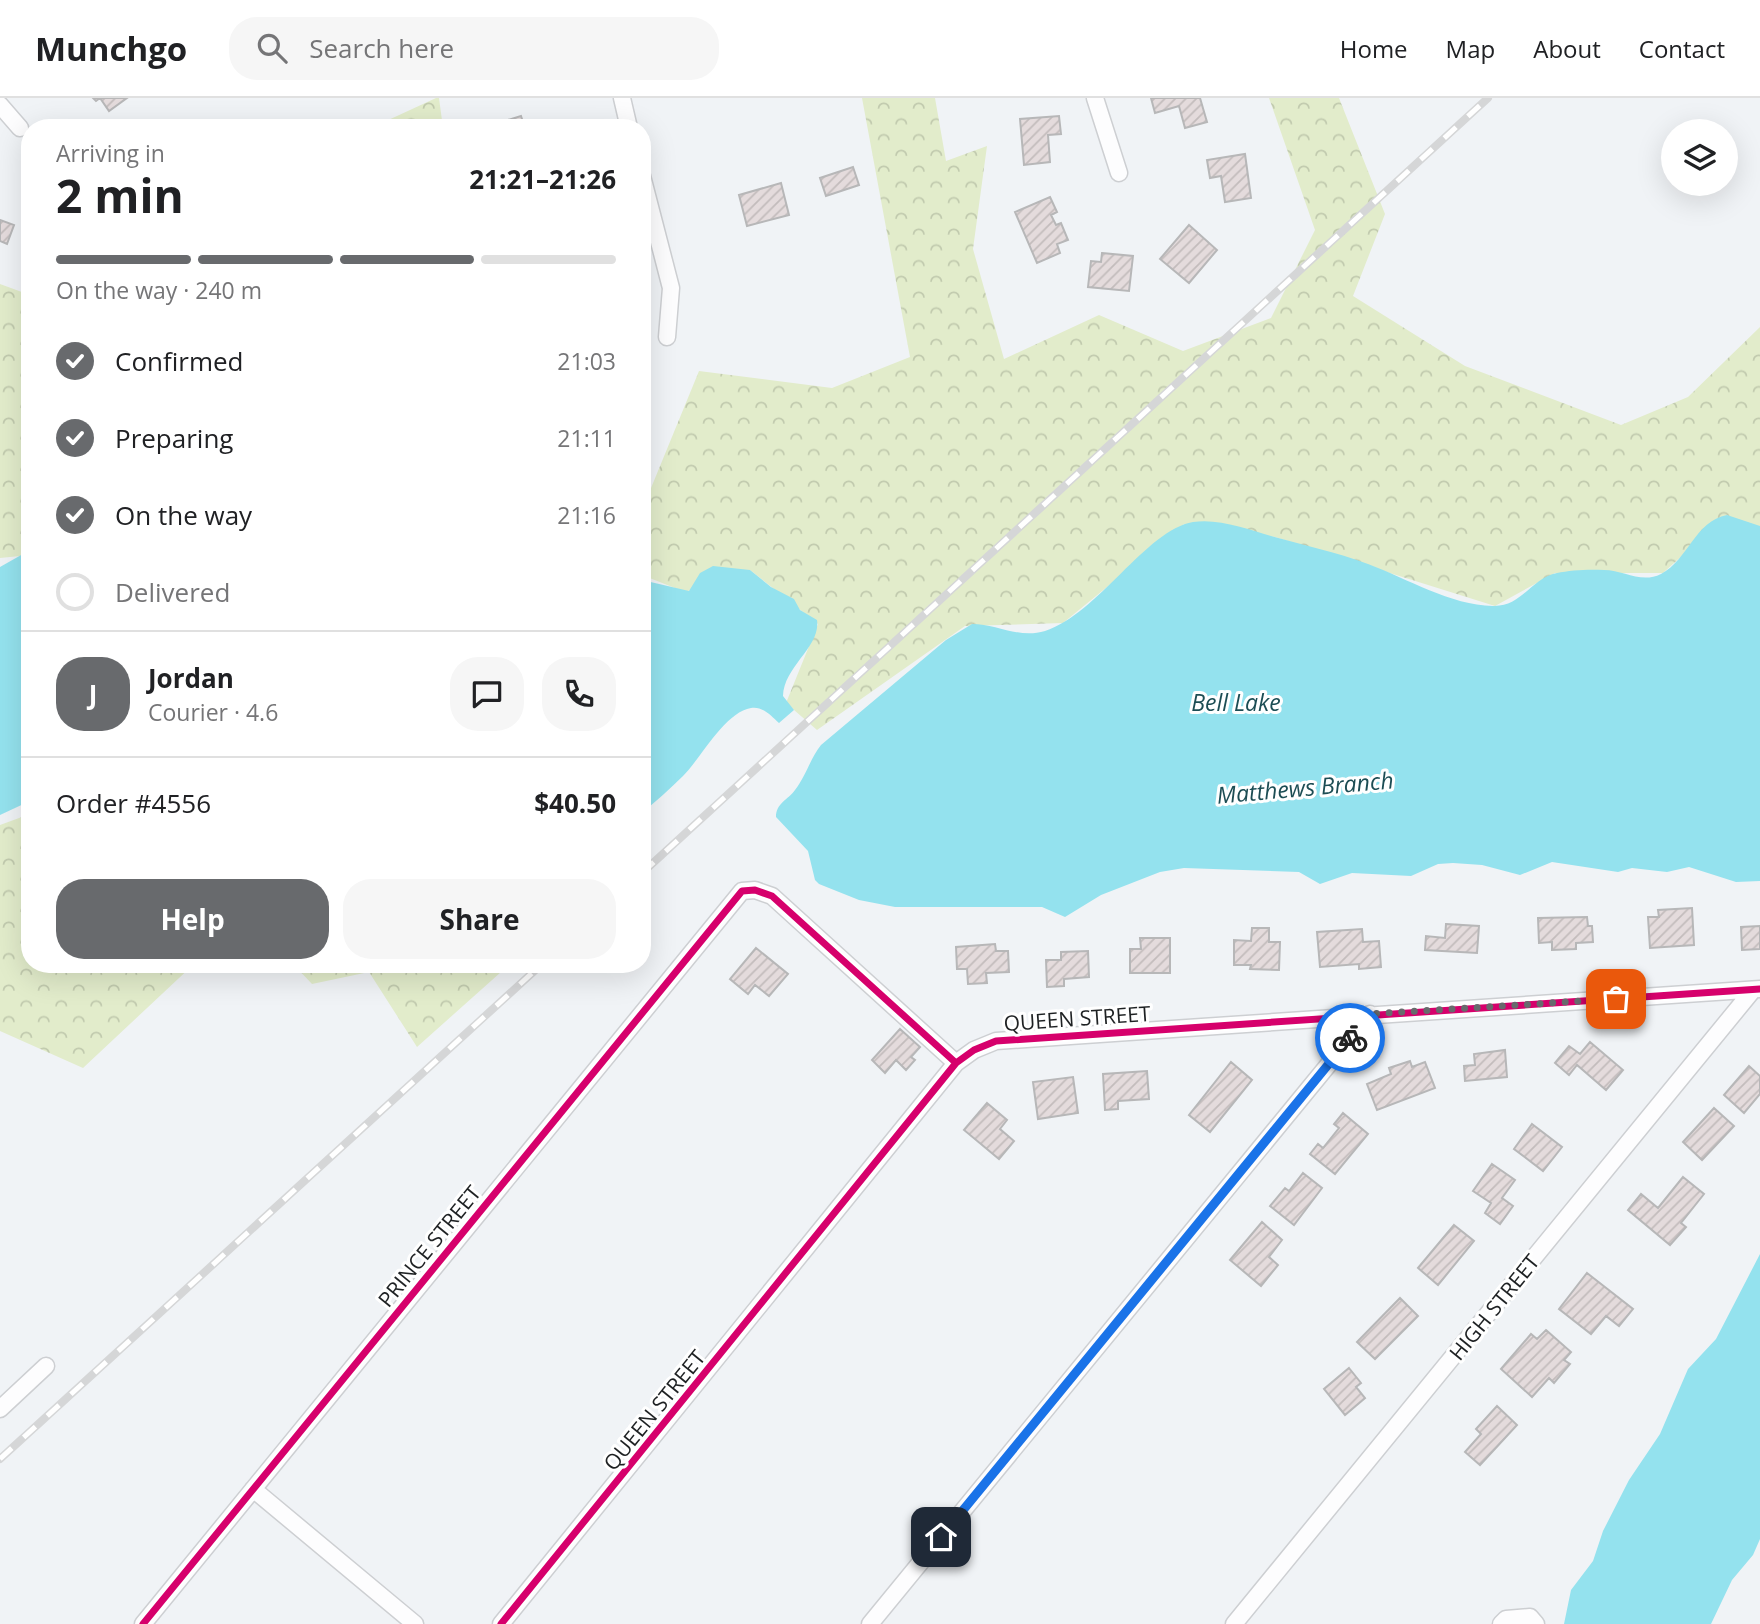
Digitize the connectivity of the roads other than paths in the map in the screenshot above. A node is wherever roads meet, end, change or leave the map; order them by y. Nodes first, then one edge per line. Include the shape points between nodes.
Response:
1 (622, 98) edge
2 (1095, 98) edge
3 (0, 105) edge
4 (627, 119) edge
5 (20, 128) dead end
6 (1119, 173) dead end
7 (651, 211) edge
8 (667, 337) dead end
9 (1757, 990) edge
10 (1370, 1014) junction
11 (956, 1063) junction
12 (46, 1366) dead end
13 (0, 1409) edge
14 (253, 1489) junction
15 (1533, 1621) edge
16 (143, 1624) edge
17 (415, 1624) edge
18 (501, 1624) edge
19 (870, 1624) edge
20 (1234, 1624) edge
21 (1501, 1624) edge

1 - 4 street
2 - 6 street
3 - 5 street
7 - 8 street via 671,288
9 - 10 street, QUEEN STREET
9 - 20 street, HIGH STREET
10 - 11 street, QUEEN STREET via 996,1041
10 - 19 street
11 - 14 street, PRINCE STREET via 772,896 742,891
11 - 18 street, QUEEN STREET
12 - 13 street
14 - 16 street, PRINCE STREET
14 - 17 street
15 - 21 street via 1506,1619

